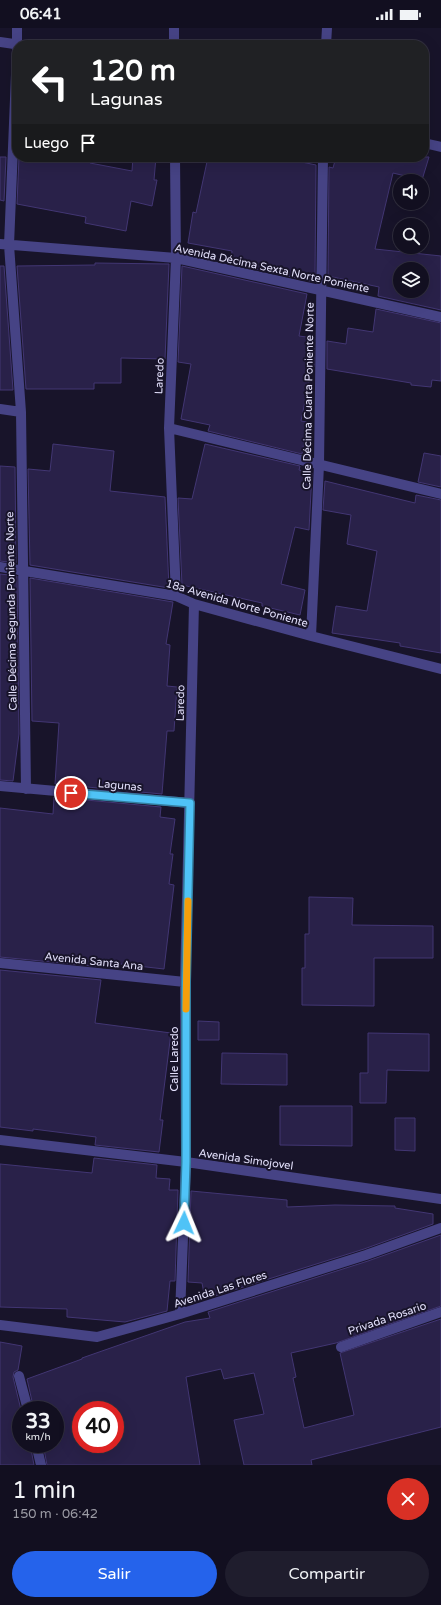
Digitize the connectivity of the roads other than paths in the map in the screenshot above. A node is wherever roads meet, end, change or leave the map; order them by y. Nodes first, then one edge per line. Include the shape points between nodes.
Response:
1 (17, 28) edge
2 (174, 28) edge
3 (327, 28) edge
4 (18, 40) edge
5 (174, 40) edge
6 (326, 40) edge
7 (0, 42) edge
8 (12, 45) edge
9 (12, 137) edge
10 (429, 144) edge
11 (441, 147) edge
12 (175, 162) edge
13 (322, 162) edge
14 (5, 244) edge
15 (176, 258) junction
16 (322, 291) junction
17 (441, 317) edge
18 (0, 409) edge
19 (20, 412) junction
20 (170, 428) junction
21 (319, 465) junction
22 (441, 494) edge
23 (0, 567) edge
24 (23, 571) junction
25 (176, 596) junction
26 (194, 604) junction
27 (311, 636) junction
28 (441, 669) edge
29 (0, 786) edge
30 (26, 789) junction
31 (190, 803) junction
32 (0, 963) edge
33 (186, 982) junction
34 (0, 1140) edge
35 (186, 1162) junction
36 (441, 1198) edge
37 (441, 1228) edge
38 (441, 1312) edge
39 (180, 1314) junction
40 (0, 1325) edge
41 (341, 1347) dead end
42 (20, 1376) dead end
43 (26, 1401) edge
44 (38, 1453) edge
45 (41, 1465) edge

1 - 4 street, Calle Décima Segunda Poniente Norte
2 - 5 street
3 - 6 street
7 - 8 street
9 - 14 street, Calle Décima Segunda Poniente Norte
10 - 11 street
12 - 15 street, Laredo
13 - 16 street, Calle Décima Cuarta Poniente Norte
14 - 15 street, Avenida Décima Sexta Norte Poniente
14 - 19 street, Calle Décima Segunda Poniente Norte
15 - 16 street, Avenida Décima Sexta Norte Poniente
15 - 20 street, Laredo
16 - 17 street, Avenida Décima Sexta Norte Poniente
16 - 21 street, Calle Décima Cuarta Poniente Norte
18 - 19 street
19 - 24 street, Calle Décima Segunda Poniente Norte
20 - 21 street
20 - 25 street, Laredo
21 - 22 street
21 - 27 street, Calle Décima Cuarta Poniente Norte
23 - 24 street, 18a Avenida Norte Poniente
24 - 25 street, 18a Avenida Norte Poniente
24 - 30 street, Calle Décima Segunda Poniente Norte
25 - 26 street, 18a Avenida Norte Poniente
26 - 27 street, 18a Avenida Norte Poniente
26 - 31 street, Laredo
27 - 28 street, 18a Avenida Norte Poniente
29 - 30 street, Lagunas
30 - 31 street, Lagunas
31 - 33 street, Calle Laredo
32 - 33 street, Avenida Santa Ana
33 - 35 street, Calle Laredo
34 - 35 street, Avenida Simojovel
35 - 36 street, Avenida Simojovel
35 - 39 street, Calle Laredo
37 - 39 street, Avenida Las Flores via 366,1255
38 - 41 street, Privada Rosario
39 - 40 street, Avenida Las Flores via 97,1337
42 - 43 street
44 - 45 street

